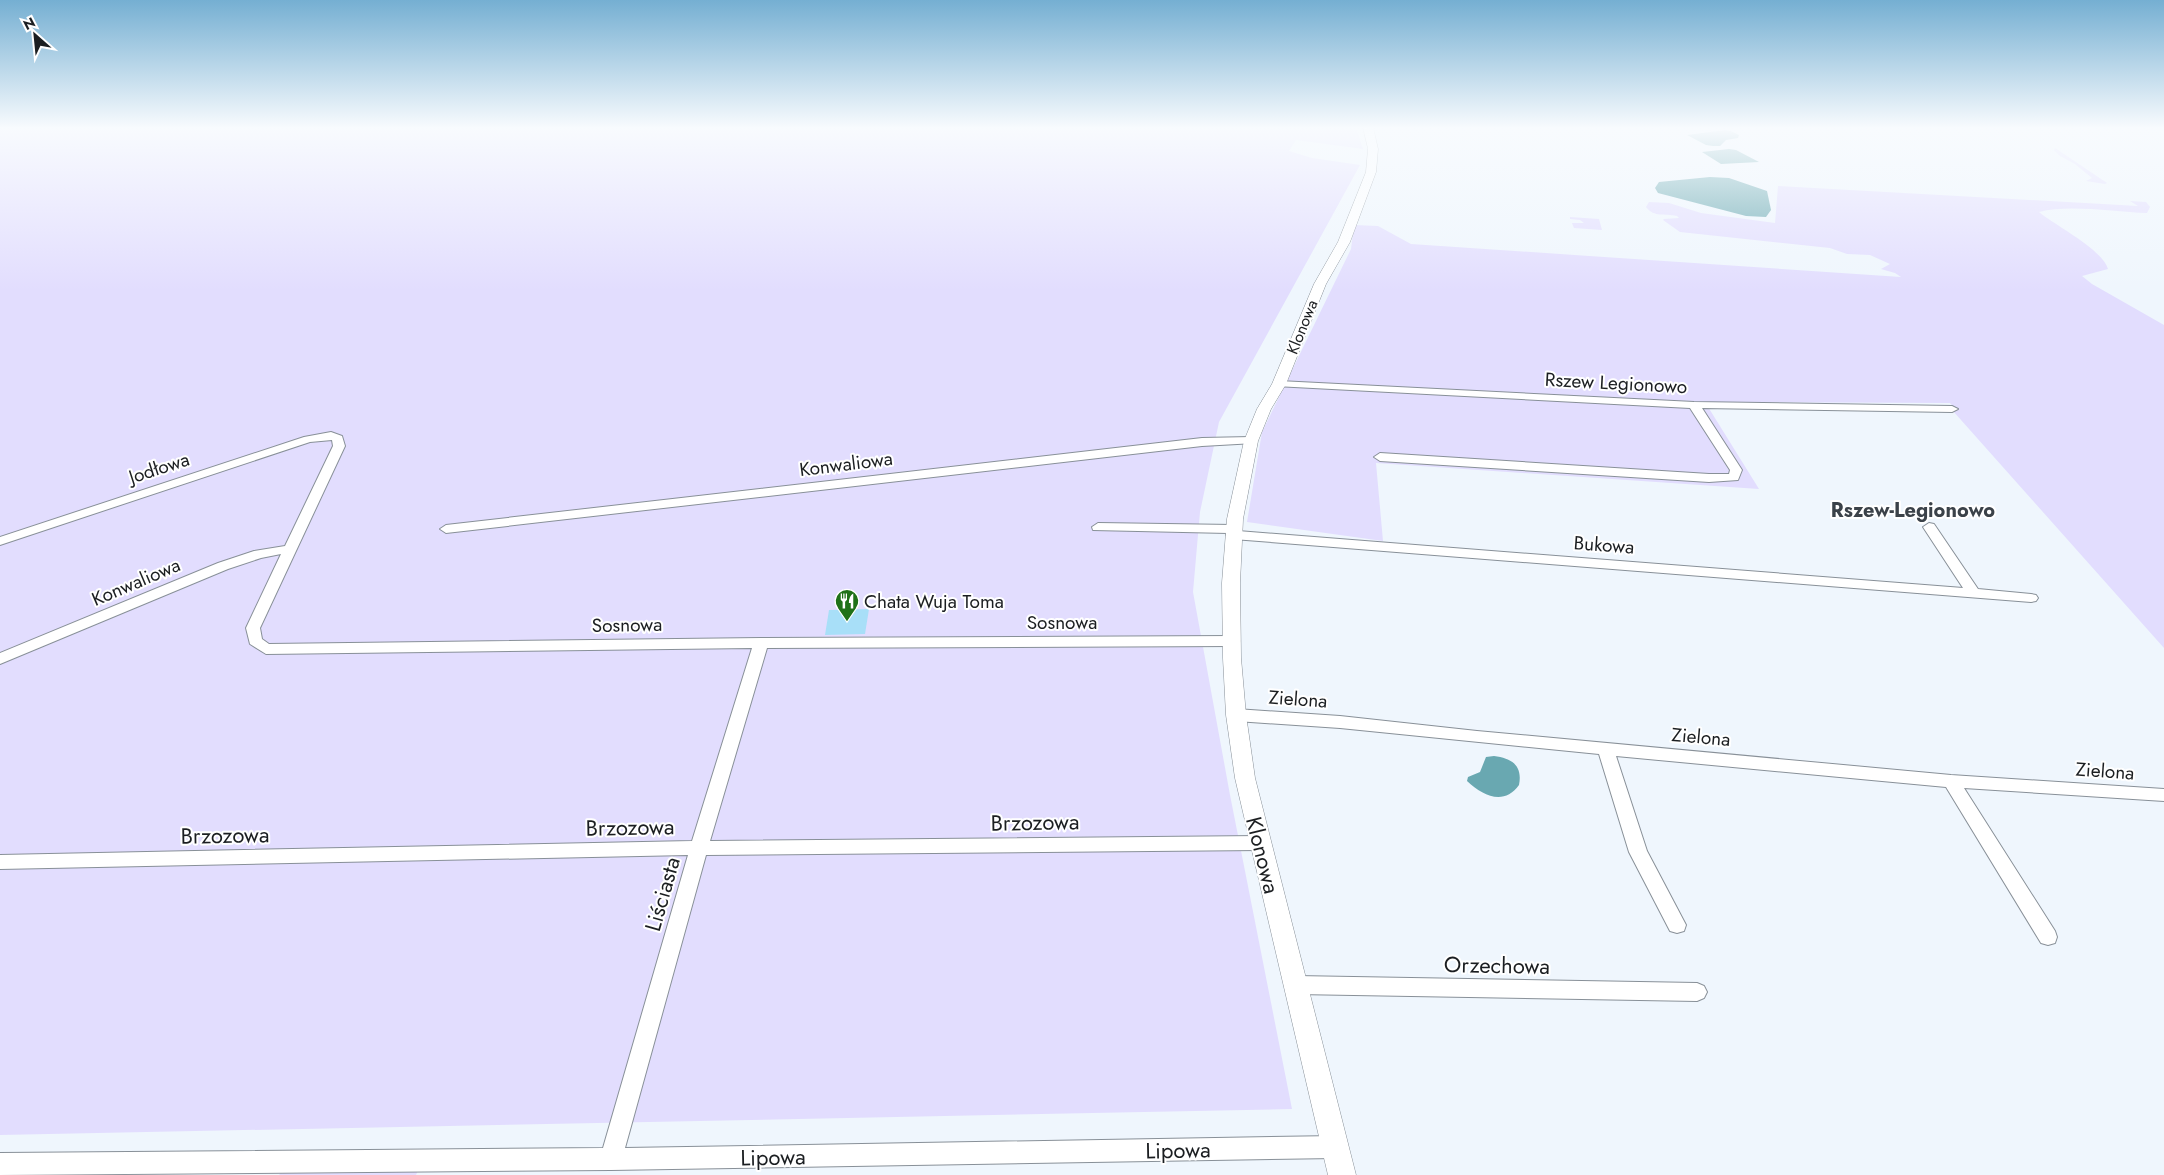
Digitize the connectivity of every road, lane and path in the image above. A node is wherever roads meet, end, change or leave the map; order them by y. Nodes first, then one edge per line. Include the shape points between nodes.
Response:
1 (1367, 182) edge
2 (1279, 384) junction
3 (1694, 405) junction
4 (1952, 409) dead end
5 (331, 435) joint
6 (1251, 440) junction
7 (1380, 457) dead end
8 (1098, 527) dead end
9 (1929, 527) dead end
10 (446, 529) dead end
11 (1233, 532) junction
12 (0, 541) edge
13 (289, 549) junction
14 (1973, 593) junction
15 (2031, 598) dead end
16 (1233, 641) junction
17 (761, 643) junction
18 (0, 659) edge
19 (1236, 715) junction
20 (1605, 748) junction
21 (1950, 781) junction
22 (2164, 796) edge
23 (1260, 842) junction
24 (699, 848) junction
25 (0, 862) edge
26 (1677, 925) dead end
27 (2048, 937) dead end
28 (1296, 985) junction
29 (1697, 992) dead end
30 (1336, 1147) junction
31 (611, 1159) junction
32 (0, 1164) edge
33 (1342, 1175) edge

1 - 2 street, Klonowa via 1344,242 1320,284
2 - 3 street, Rszew Legionowo
2 - 6 street, Klonowa
3 - 4 street, Rszew Legionowo
3 - 7 street via 1736,470 1734,477
5 - 12 street, Jodłowa via 308,439
5 - 13 street, Sosnowa via 338,438 339,446
6 - 10 street, Konwaliowa via 1192,443
6 - 11 street, Klonowa
8 - 11 street
9 - 14 street
11 - 14 street, Bukowa
11 - 16 street, Klonowa
13 - 17 street, Sosnowa via 253,628 255,641 266,649
13 - 18 street, Konwaliowa via 259,554 223,566
14 - 15 street, Bukowa
16 - 17 street, Sosnowa
16 - 19 street, Klonowa
17 - 24 street, Liściasta
19 - 20 street, Zielona
19 - 23 street, Klonowa via 1245,778
20 - 21 street, Zielona
20 - 26 street via 1638,852
21 - 22 street, Zielona
21 - 27 street
23 - 24 street, Brzozowa
23 - 28 street, Klonowa
24 - 25 street, Brzozowa
24 - 31 street, Liściasta
28 - 29 street, Orzechowa
28 - 30 street, Klonowa
30 - 31 street, Lipowa
30 - 33 street, Klonowa
31 - 32 street, Lipowa

